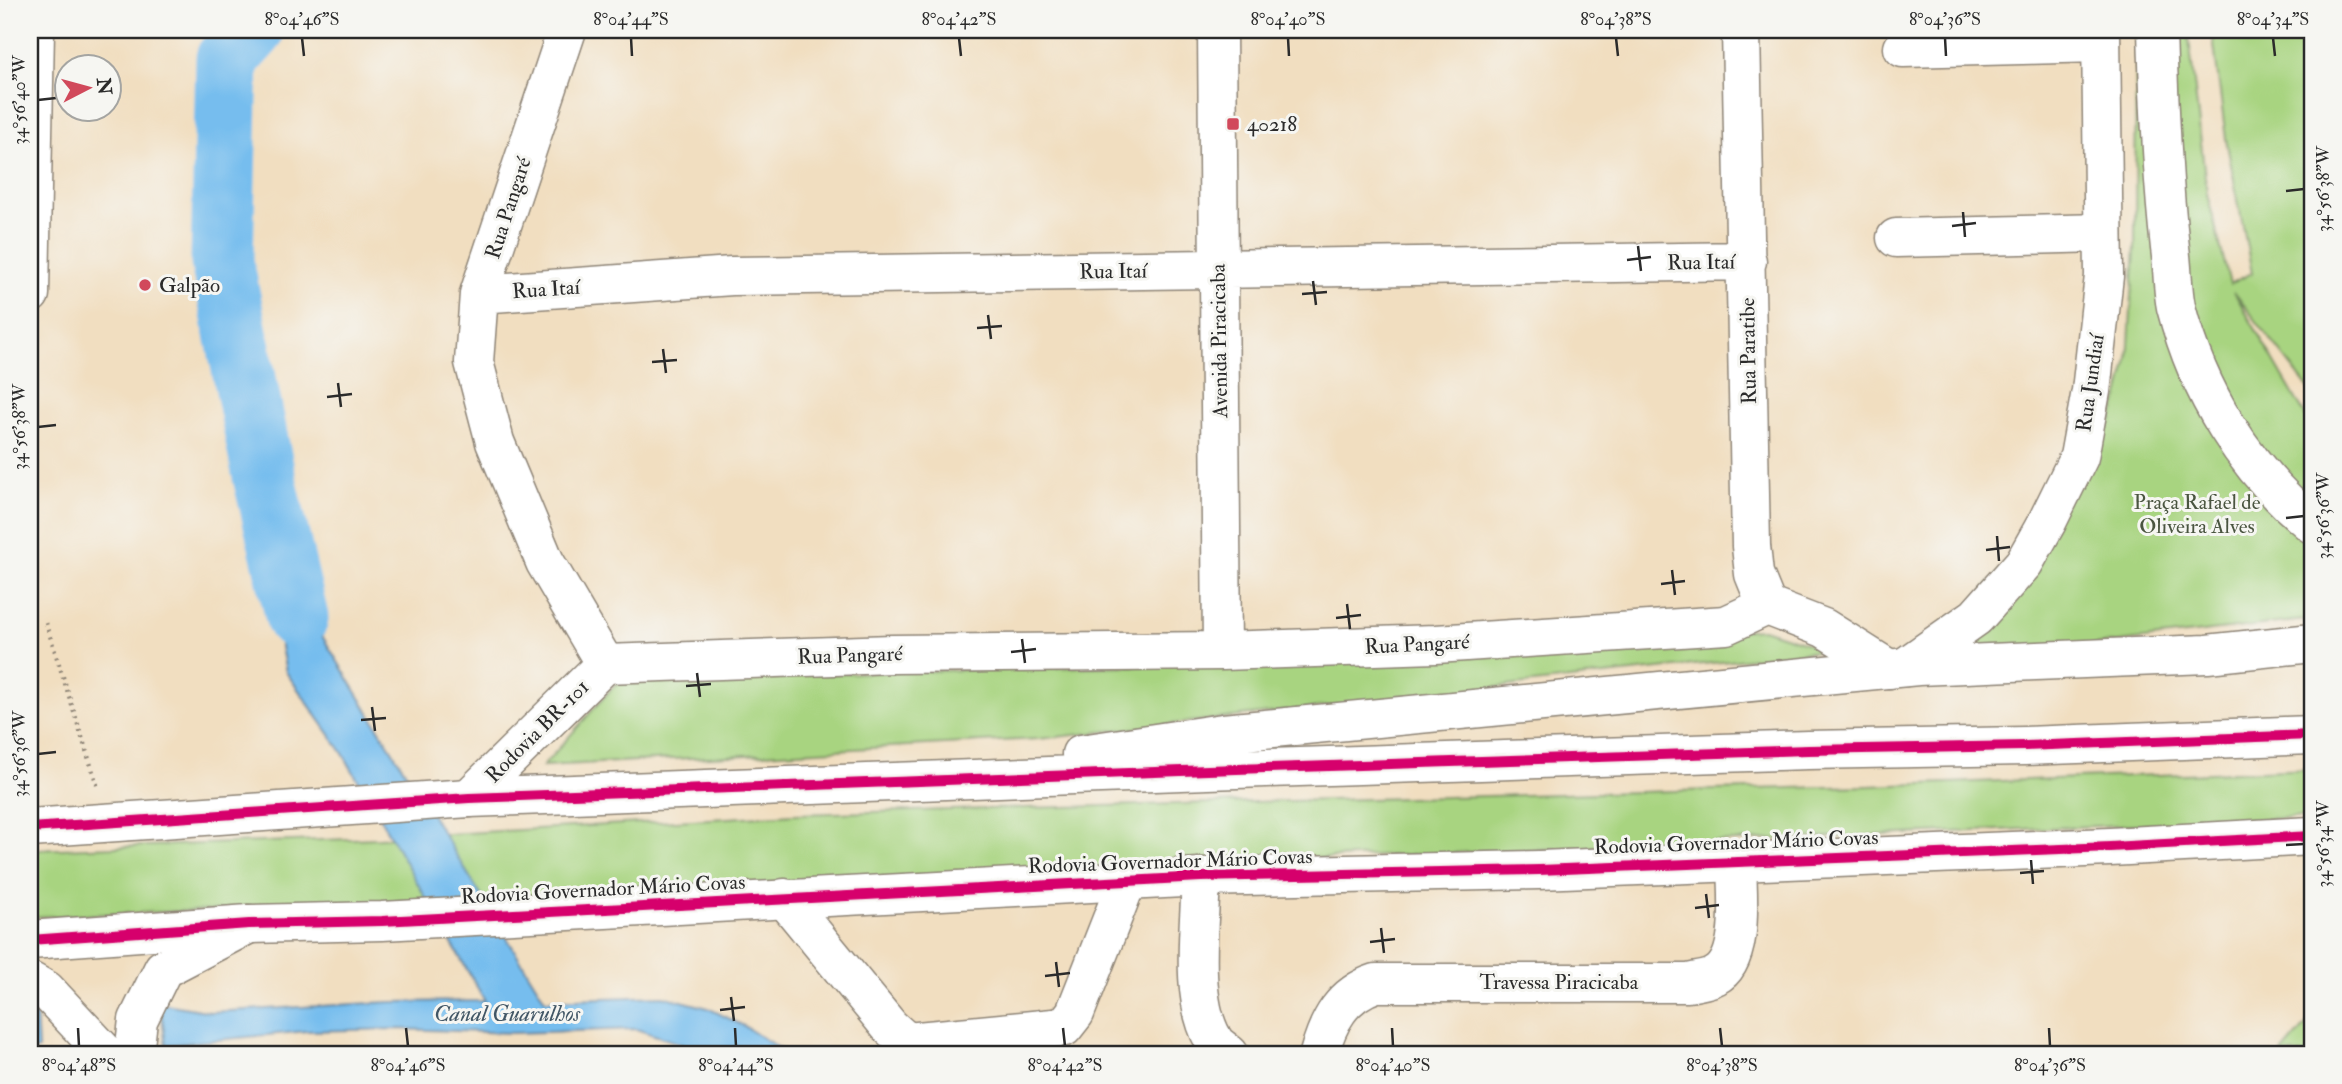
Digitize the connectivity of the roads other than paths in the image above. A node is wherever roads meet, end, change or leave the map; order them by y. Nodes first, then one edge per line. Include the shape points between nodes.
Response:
1 (35, 30) edge
2 (567, 30) edge
3 (1217, 30) edge
4 (1741, 30) edge
5 (2157, 30) edge
6 (2101, 36) edge
7 (1903, 48) dead end
8 (2103, 233) junction
9 (1896, 238) dead end
10 (1747, 261) junction
11 (1218, 270) junction
12 (30, 293) edge
13 (480, 295) junction
14 (2312, 524) edge
15 (1767, 606) junction
16 (2312, 643) edge
17 (1222, 651) junction
18 (605, 664) junction
19 (1897, 668) junction
20 (2312, 735) edge
21 (888, 782) junction
22 (469, 798) junction
23 (30, 828) edge
24 (2312, 836) edge
25 (1737, 861) junction
26 (1200, 877) junction
27 (1127, 881) junction
28 (784, 898) junction
29 (249, 925) junction
30 (30, 940) edge
31 (30, 981) edge
32 (123, 1047) edge
33 (1228, 1054) edge
34 (1319, 1054) edge

1 - 12 main road
2 - 13 main road, Rua Pangaré
3 - 11 main road, Avenida Piracicaba
4 - 10 main road, Rua Paratibe
5 - 14 main road via 2176,304 2196,370 2217,414 2253,462 2281,499
6 - 7 main road
6 - 8 main road, Rua Jundiaí
8 - 9 main road
8 - 19 main road, Rua Jundiaí via 2104,276 2079,457 2024,563 1976,617
10 - 11 main road, Rua Itaí
10 - 15 main road, Rua Paratibe via 1751,546 1754,574
11 - 13 main road, Rua Itaí via 732,276
11 - 17 main road, Avenida Piracicaba
13 - 18 main road, Rua Pangaré via 474,362 495,442 545,562
15 - 17 main road, Rua Pangaré via 1726,625 1699,628
15 - 19 main road via 1824,628
16 - 19 main road via 2207,654
17 - 18 main road, Rua Pangaré via 892,654
18 - 22 main road, Rodovia BR-101
19 - 21 main road via 1223,733
20 - 21 main road
21 - 22 main road
22 - 23 main road
24 - 25 main road, Rodovia Governador Mário Covas
25 - 26 main road, Rodovia Governador Mário Covas
25 - 34 main road, Travessa Piracicaba via 1737,934 1732,956 1715,976 1688,983 1376,983 1347,1000 1326,1029
26 - 27 main road, Rodovia Governador Mário Covas
26 - 33 main road via 1202,1011 1214,1041
27 - 28 main road, Rodovia Governador Mário Covas
27 - 28 main road via 1075,1013 1064,1027 907,1042
28 - 29 main road, Rodovia Governador Mário Covas
29 - 30 main road, Rodovia Governador Mário Covas
29 - 32 main road via 163,969
31 - 32 main road via 46,990 78,1023

